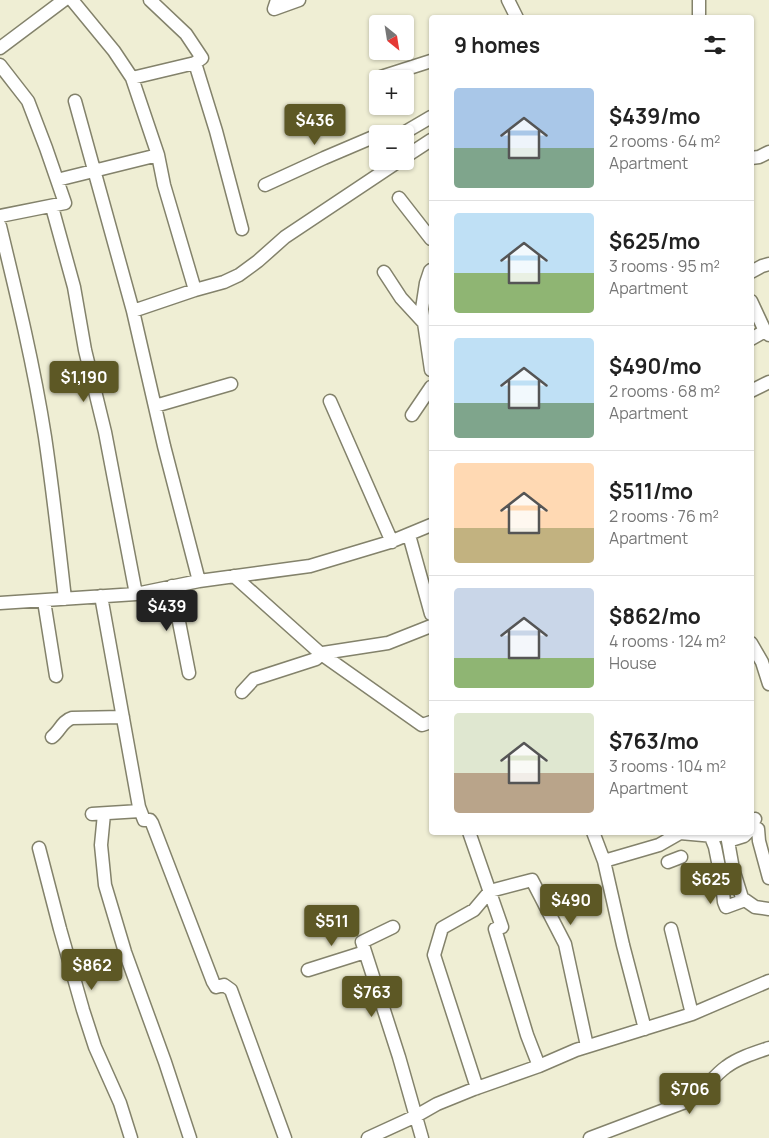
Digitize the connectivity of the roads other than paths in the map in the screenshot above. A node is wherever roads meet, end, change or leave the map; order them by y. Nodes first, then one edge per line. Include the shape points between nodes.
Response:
1 (64, 0) edge
2 (72, 0) edge
3 (150, 0) edge
4 (277, 0) edge
5 (298, 0) edge
6 (508, 0) edge
7 (699, 0) edge
8 (516, 15) edge
9 (699, 15) edge
10 (0, 48) edge
11 (429, 62) edge
12 (195, 63) junction
13 (0, 65) edge
14 (403, 70) edge
15 (132, 78) junction
16 (75, 101) dead end
17 (429, 118) edge
18 (414, 127) edge
19 (369, 139) edge
20 (429, 141) edge
21 (414, 151) edge
22 (769, 152) edge
23 (158, 155) junction
24 (754, 157) edge
25 (386, 170) edge
26 (94, 171) junction
27 (57, 180) junction
28 (265, 185) dead end
29 (399, 198) dead end
30 (52, 207) junction
31 (0, 216) edge
32 (0, 226) edge
33 (242, 229) dead end
34 (429, 237) edge
35 (769, 264) edge
36 (754, 270) edge
37 (384, 272) dead end
38 (428, 287) edge
39 (195, 290) junction
40 (754, 307) edge
41 (133, 311) junction
42 (424, 323) junction
43 (767, 333) edge
44 (754, 338) edge
45 (429, 357) edge
46 (769, 382) edge
47 (231, 384) dead end
48 (429, 390) edge
49 (754, 390) edge
50 (330, 401) dead end
51 (155, 406) junction
52 (412, 414) dead end
53 (429, 526) edge
54 (409, 535) junction
55 (392, 542) junction
56 (234, 576) junction
57 (199, 581) junction
58 (172, 586) junction
59 (136, 594) junction
60 (101, 596) junction
61 (65, 599) junction
62 (44, 600) junction
63 (0, 603) edge
64 (429, 607) edge
65 (429, 627) edge
66 (754, 647) edge
67 (321, 655) junction
68 (190, 673) dead end
69 (56, 676) dead end
70 (769, 684) edge
71 (242, 692) dead end
72 (123, 717) junction
73 (429, 722) edge
74 (52, 737) dead end
75 (140, 811) junction
76 (754, 828) edge
77 (470, 835) edge
78 (594, 835) edge
79 (676, 835) edge
80 (710, 835) edge
81 (745, 835) edge
82 (39, 848) dead end
83 (681, 857) dead end
84 (604, 861) junction
85 (668, 862) dead end
86 (769, 878) edge
87 (490, 891) junction
88 (743, 901) junction
89 (769, 909) edge
90 (393, 928) dead end
91 (671, 929) dead end
92 (365, 952) junction
93 (308, 970) dead end
94 (769, 981) edge
95 (692, 1014) junction
96 (645, 1029) junction
97 (587, 1046) junction
98 (769, 1048) edge
99 (539, 1066) junction
100 (477, 1088) junction
101 (416, 1116) junction
102 (131, 1138) edge
103 (190, 1138) edge
104 (285, 1138) edge
105 (368, 1138) edge
106 (422, 1138) edge
107 (590, 1138) edge

1 - 10 street
2 - 15 street
3 - 12 street via 186,34 202,58
4 - 5 street via 274,9
6 - 8 street
7 - 9 street
11 - 14 street
12 - 15 street
12 - 33 street
13 - 27 street via 28,101
15 - 23 street
16 - 26 street
17 - 18 street
19 - 28 street
20 - 21 street
22 - 24 street
23 - 26 street
23 - 39 street
25 - 39 street via 285,237 239,275
26 - 27 street
26 - 41 street
27 - 30 street via 65,204
29 - 34 street
30 - 31 street
30 - 59 street via 74,287
32 - 61 street via 24,323 43,427
35 - 36 street
37 - 42 street via 400,298
38 - 42 street via 422,309
39 - 41 street
40 - 43 street
41 - 51 street
42 - 45 street
43 - 44 street
46 - 49 street
47 - 51 street
48 - 52 street
50 - 55 street
51 - 57 street
53 - 54 street
54 - 55 street
54 - 64 street
55 - 56 street via 310,566
56 - 57 street
56 - 67 street
57 - 58 street
58 - 59 street
58 - 68 street
59 - 60 street
60 - 61 street
60 - 72 street
61 - 62 street
62 - 63 street
62 - 69 street
65 - 67 street via 388,643
66 - 70 street
67 - 71 street via 316,660 254,679
67 - 73 street via 422,724
72 - 74 street via 72,718 66,720
72 - 75 street
75 - 103 street via 98,814 105,885
75 - 104 street via 144,820 152,823 213,982 216,987 224,985 231,990
76 - 86 street
77 - 87 street
78 - 84 street
79 - 84 street via 659,845
80 - 88 street via 726,907
81 - 88 street via 728,841
82 - 102 street via 83,1010
83 - 85 street
84 - 96 street
87 - 97 street via 532,880 565,944
87 - 99 street via 502,927 496,929
87 - 100 street via 474,910 442,928 434,955
88 - 89 street
90 - 92 street via 362,942
91 - 95 street
92 - 93 street
92 - 101 street
94 - 95 street
95 - 96 street
96 - 97 street
97 - 99 street
98 - 107 street via 737,1060 688,1101
99 - 100 street
100 - 101 street
101 - 105 street
101 - 106 street

